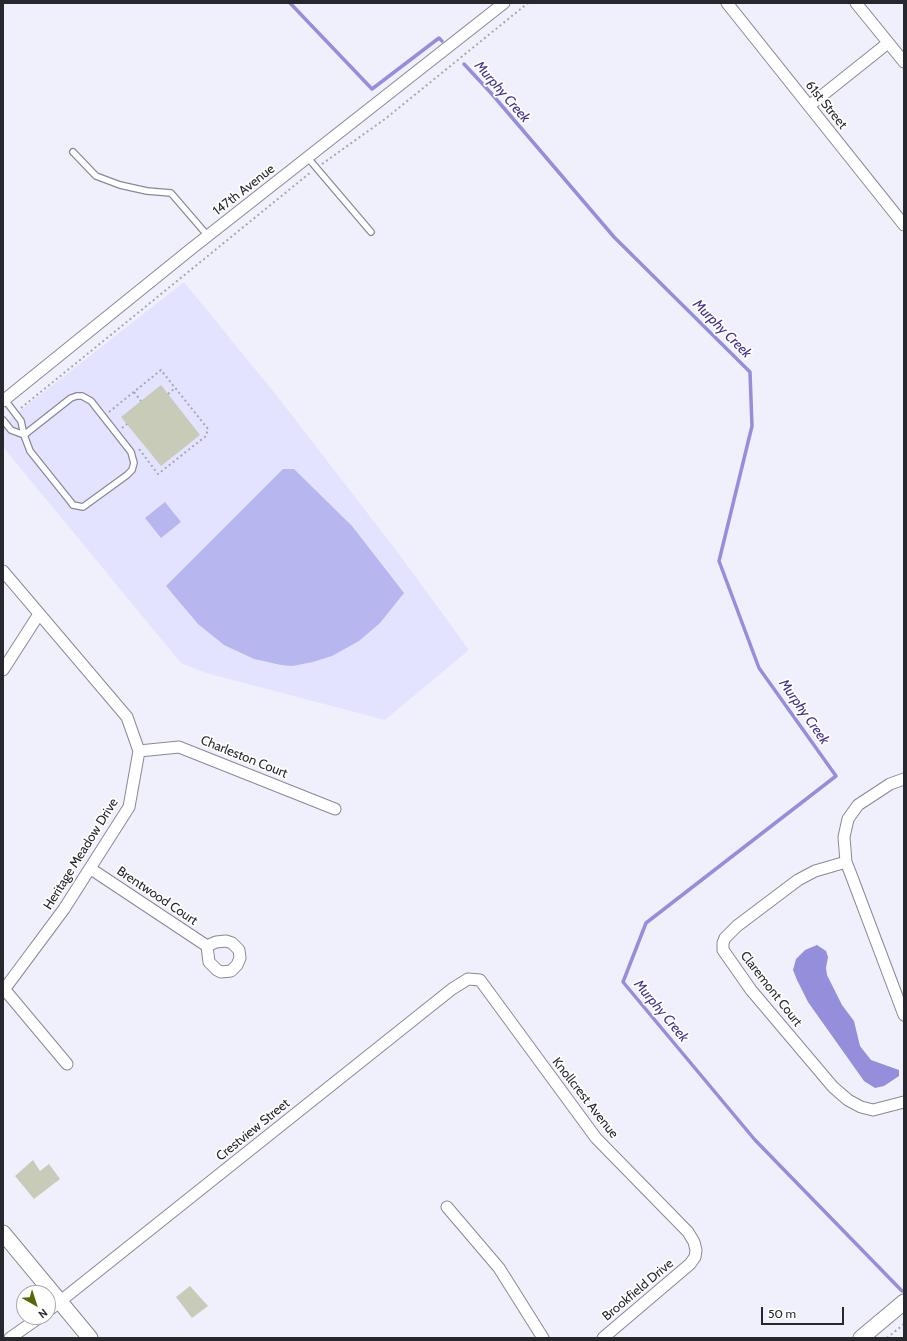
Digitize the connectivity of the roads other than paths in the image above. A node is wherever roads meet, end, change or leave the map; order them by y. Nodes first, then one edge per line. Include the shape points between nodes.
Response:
1 (504, 3) edge
2 (727, 3) edge
3 (856, 3) edge
4 (888, 43) junction
5 (904, 62) edge
6 (809, 106) junction
7 (73, 152) dead end
8 (308, 158) junction
9 (904, 225) edge
10 (371, 232) dead end
11 (208, 236) junction
12 (4, 400) edge
13 (3, 420) edge
14 (24, 435) junction
15 (3, 571) edge
16 (39, 614) junction
17 (3, 670) edge
18 (139, 751) junction
19 (904, 779) edge
20 (335, 809) dead end
21 (846, 862) junction
22 (90, 869) junction
23 (207, 946) dead end
24 (480, 980) joint
25 (4, 991) edge
26 (904, 1015) edge
27 (67, 1064) dead end
28 (904, 1102) edge
29 (446, 1207) dead end
30 (3, 1233) edge
31 (690, 1264) joint
32 (61, 1302) junction
33 (904, 1302) edge
34 (56, 1306) edge
35 (29, 1325) edge
36 (10, 1338) edge
37 (90, 1338) edge
38 (543, 1338) edge
39 (604, 1338) edge
40 (861, 1338) edge

1 - 8 street, 147th Avenue
2 - 6 street, 61st Street
3 - 4 street
4 - 5 street
4 - 6 street
6 - 9 street, 61st Street
7 - 11 lane via 96,176 120,185 171,193
8 - 10 lane
8 - 11 street, 147th Avenue
11 - 12 street, 147th Avenue
12 - 14 lane via 22,421
13 - 14 lane via 11,430
14 - 14 lane via 30,451 73,505 83,507 132,470 134,463 131,452 87,398 71,398
15 - 16 street, Heritage Meadow Drive
16 - 17 street
16 - 18 street, Heritage Meadow Drive via 127,717
18 - 20 street, Charleston Court via 179,747
18 - 22 street, Heritage Meadow Drive via 129,808
19 - 21 street via 890,784 858,805 848,820 844,836
21 - 26 street
21 - 28 street, Claremont Court via 815,871 798,880 737,926 722,943 723,950 751,990 833,1087 848,1100 873,1110
22 - 23 street, Brentwood Court
22 - 25 street, Heritage Meadow Drive
24 - 31 street, Knollcrest Avenue via 596,1138 688,1232 696,1250
24 - 32 street, Crestview Street via 468,979 452,989
25 - 27 street
29 - 38 street via 499,1268
30 - 32 street
31 - 39 street, Brookfield Drive
32 - 34 street, Crestview Street
32 - 37 street
33 - 40 street
35 - 36 street

